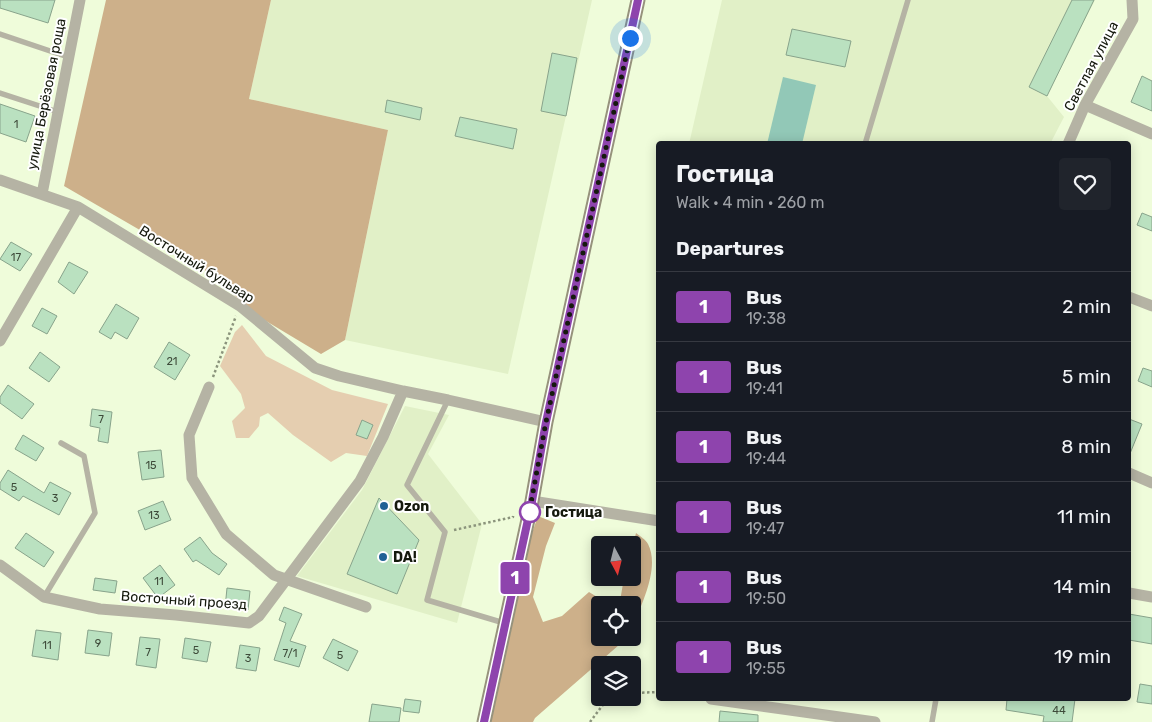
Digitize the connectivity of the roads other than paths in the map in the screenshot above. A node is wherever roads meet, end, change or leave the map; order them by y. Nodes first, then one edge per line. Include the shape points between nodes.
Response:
1 (80, 0) edge
2 (638, 0) edge
3 (908, 0) edge
4 (1132, 0) edge
5 (0, 34) edge
6 (68, 57) junction
7 (0, 93) edge
8 (1085, 105) junction
9 (58, 112) junction
10 (1152, 134) edge
11 (867, 141) edge
12 (1069, 141) edge
13 (0, 180) edge
14 (42, 194) junction
15 (78, 207) junction
16 (1131, 298) edge
17 (1152, 306) edge
18 (0, 341) edge
19 (208, 387) road end
20 (403, 391) junction
21 (448, 400) junction
22 (546, 422) junction
23 (61, 443) dead end
24 (1131, 473) edge
25 (1152, 483) edge
26 (532, 501) junction
27 (656, 521) edge
28 (0, 565) edge
29 (287, 578) junction
30 (1131, 593) edge
31 (44, 597) junction
32 (1152, 597) edge
33 (366, 607) dead end
34 (505, 623) junction
35 (725, 701) edge
36 (936, 701) edge
37 (484, 722) edge
38 (875, 722) edge
39 (932, 722) edge

1 - 6 street, улица Берёзовая роща
2 - 22 main road
3 - 11 lane
4 - 8 street, Светлая улица via 1133,19
5 - 6 lane
6 - 9 street, улица Берёзовая роща
7 - 9 lane
8 - 10 street
8 - 12 street, Светлая улица
9 - 14 street, улица Берёзовая роща
13 - 14 street, Восточный бульвар
14 - 15 street, Восточный бульвар
15 - 18 street
15 - 20 street, Восточный бульвар via 240,306 315,368
16 - 17 street
19 - 29 street via 189,435 192,478 226,534 274,575
20 - 21 street, Восточный бульвар
20 - 29 street, Восточный проезд via 360,481
21 - 22 street, Восточный бульвар
21 - 34 lane via 407,485 445,532 427,600
22 - 26 main road
23 - 31 lane via 84,456 95,513
24 - 25 street
26 - 27 street
26 - 34 main road
28 - 31 street, Восточный проезд
29 - 31 street, Восточный проезд via 259,616 249,623 100,610
29 - 33 street
30 - 32 street
34 - 37 main road
35 - 38 street
36 - 39 lane

